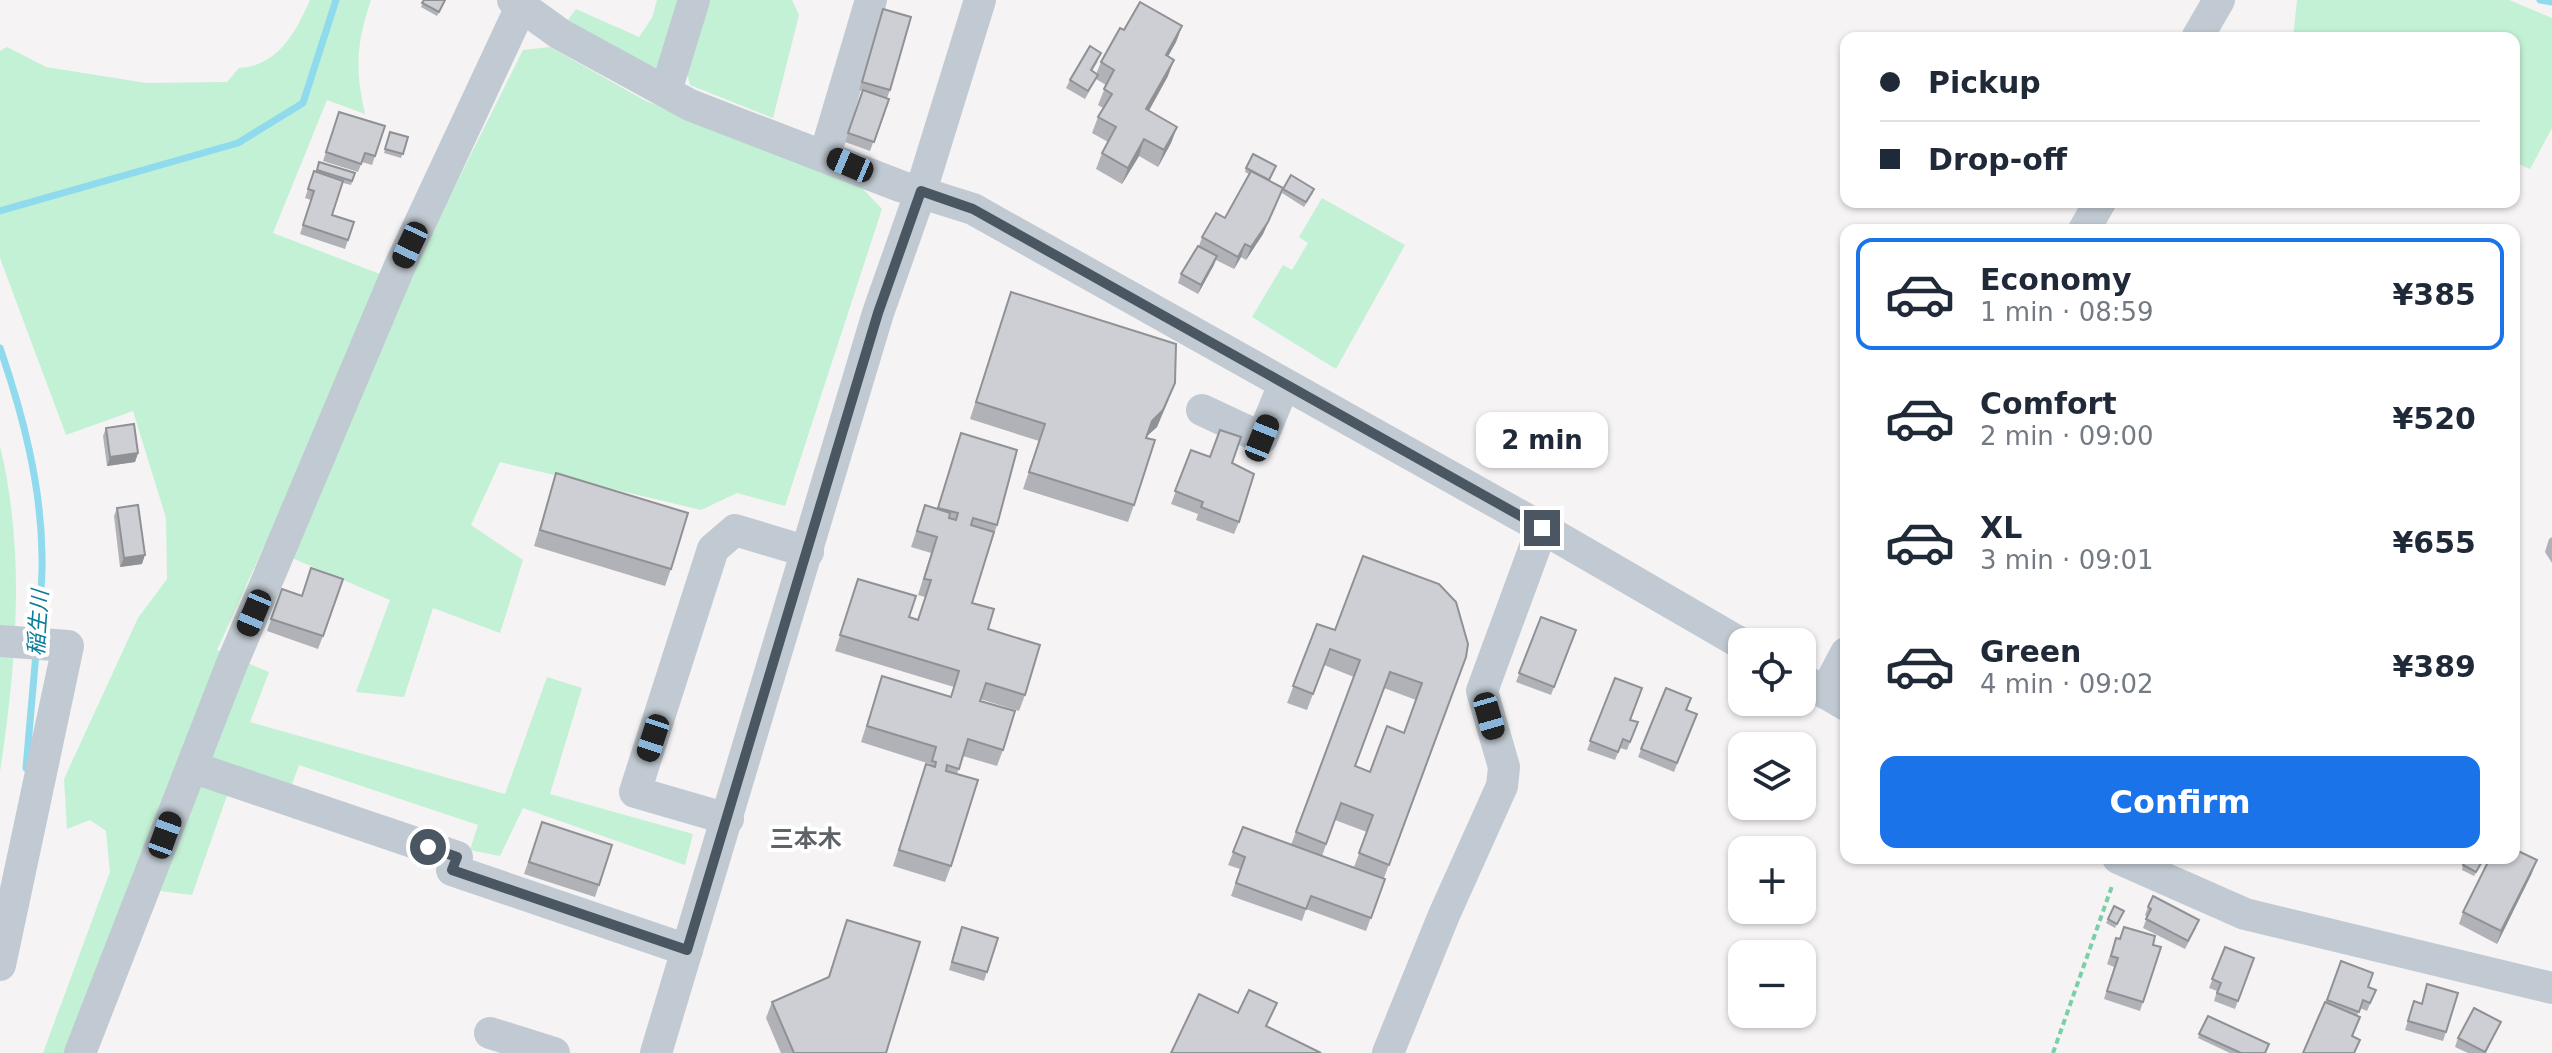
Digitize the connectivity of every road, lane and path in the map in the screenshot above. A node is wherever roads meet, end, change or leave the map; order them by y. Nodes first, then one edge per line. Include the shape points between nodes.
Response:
1 (694, 0) edge
2 (871, 0) edge
3 (980, 0) edge
4 (2219, 0) edge
5 (524, 5) edge
6 (2200, 32) edge
7 (666, 91) junction
8 (825, 155) junction
9 (921, 191) junction
10 (1284, 384) junction
11 (1202, 410) dead end
12 (1542, 528) junction
13 (808, 552) junction
14 (1728, 636) edge
15 (26, 643) edge
16 (1840, 664) edge
17 (1824, 692) edge
18 (192, 767) junction
19 (728, 819) junction
20 (2118, 864) edge
21 (2131, 864) edge
22 (687, 950) junction
23 (0, 965) edge
24 (2552, 988) edge
25 (490, 1033) dead end
26 (80, 1053) edge
27 (554, 1053) edge
28 (656, 1053) edge
29 (1388, 1053) edge
30 (2053, 1053) edge

1 - 7 street
2 - 8 street
3 - 9 street
4 - 6 street
5 - 7 street via 560,34
5 - 18 street via 399,268
7 - 8 street via 690,105
8 - 9 street
9 - 10 street via 973,209
9 - 13 street via 878,313
10 - 11 street via 1262,438
10 - 12 street
12 - 14 street
12 - 29 street via 1482,691 1504,767 1502,786
13 - 19 street
13 - 19 street via 735,530 713,549 635,792
15 - 23 street via 68,646
16 - 17 street
18 - 22 street via 457,857 452,870
18 - 26 street
19 - 22 street
20 - 30 path
21 - 24 street via 2245,914
22 - 28 street
25 - 27 street

